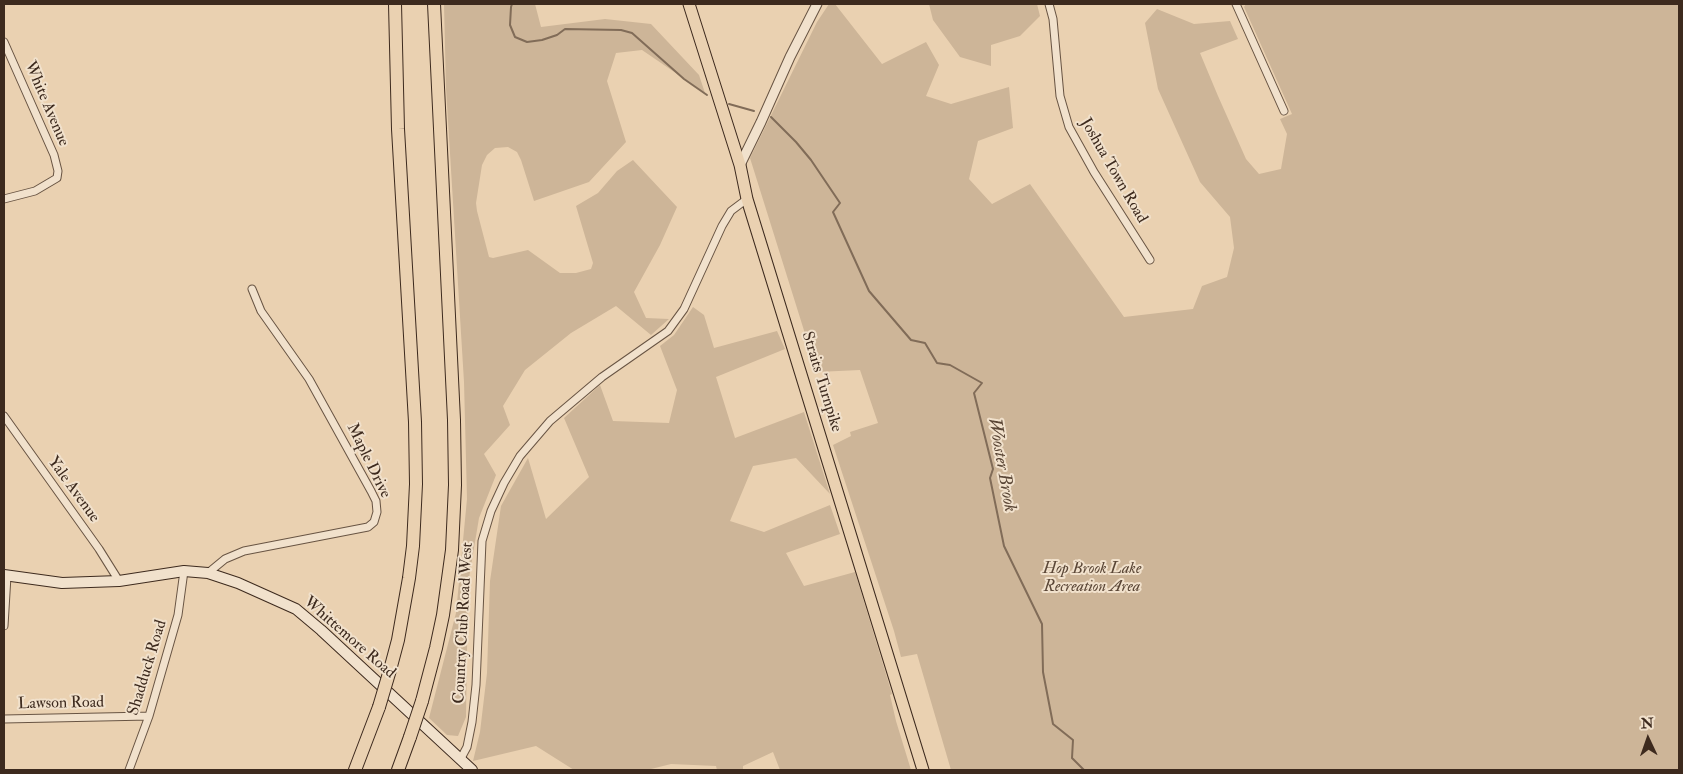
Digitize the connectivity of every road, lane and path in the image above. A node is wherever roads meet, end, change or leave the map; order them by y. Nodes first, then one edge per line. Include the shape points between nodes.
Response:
1 (395, 4) edge
2 (434, 4) edge
3 (689, 4) edge
4 (817, 4) edge
5 (1049, 4) edge
6 (1236, 4) edge
7 (4, 42) edge
8 (1284, 111) dead end
9 (740, 165) junction
10 (747, 199) junction
11 (4, 200) edge
12 (1150, 260) dead end
13 (252, 289) dead end
14 (4, 416) edge
15 (184, 572) junction
16 (208, 574) junction
17 (6, 576) edge
18 (119, 581) junction
19 (4, 626) edge
20 (149, 716) junction
21 (4, 719) edge
22 (460, 760) junction
23 (129, 770) edge
24 (355, 770) edge
25 (398, 770) edge
26 (472, 770) edge
27 (923, 770) edge

1 - 24 highway, bridge via 416,484 413,538 398,640 379,707
2 - 25 highway, bridge via 456,485 443,615 422,701
3 - 9 main road, Straits Turnpike
4 - 9 street
5 - 12 street, Joshua Town Road via 1060,96 1069,127
6 - 8 street
7 - 11 street, White Avenue via 58,171 57,178 35,191
9 - 10 main road, Straits Turnpike
10 - 22 street, Country Club Road West via 731,211 722,226 684,309 668,331 602,376 550,421 520,456 504,483 482,541 475,694 467,747
10 - 27 main road, Straits Turnpike
13 - 16 street, Maple Drive via 261,311 309,379 371,491 377,512 374,522 368,526 244,551 225,559
14 - 18 street, Yale Avenue
15 - 16 main road, Whittemore Road
15 - 18 main road, Whittemore Road
15 - 20 street, Shadduck Road via 178,615
16 - 22 main road, Whittemore Road via 238,583 296,610 355,660
17 - 18 main road, Whittemore Road via 62,583
17 - 19 street
20 - 21 street, Lawson Road
20 - 23 street, Shadduck Road
22 - 26 main road, Whittemore Road

